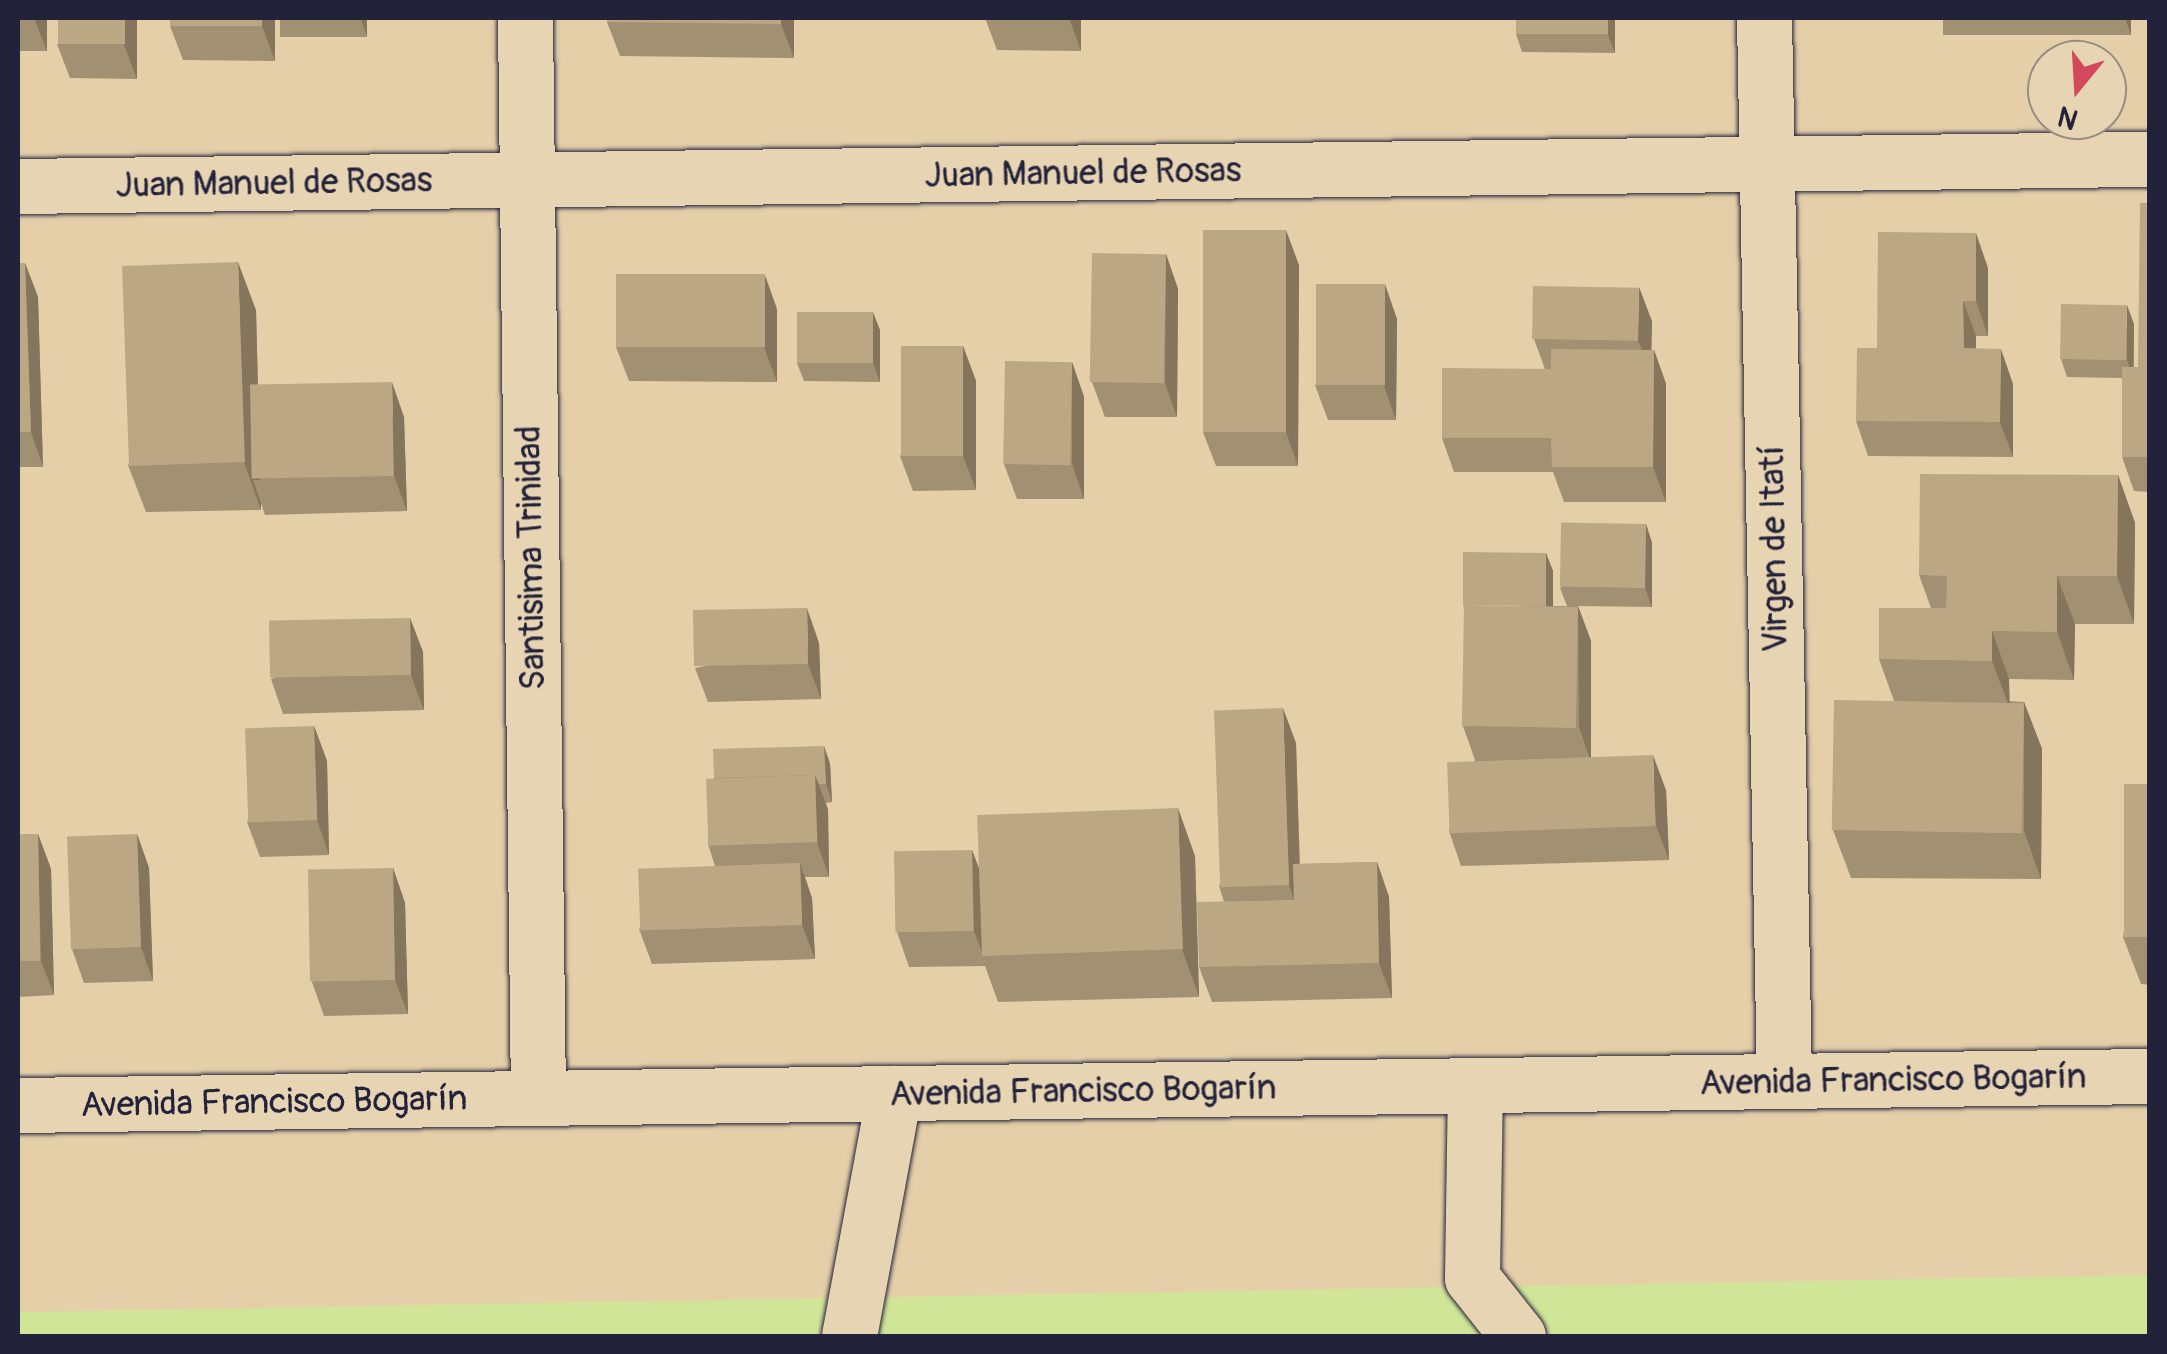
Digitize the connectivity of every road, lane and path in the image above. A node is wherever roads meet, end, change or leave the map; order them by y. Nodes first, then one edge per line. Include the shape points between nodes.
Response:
1 (525, 18) edge
2 (1764, 18) edge
3 (2150, 159) edge
4 (1767, 164) junction
5 (527, 179) junction
6 (18, 186) edge
7 (2150, 1076) edge
8 (1784, 1081) junction
9 (1475, 1085) junction
10 (894, 1093) junction
11 (538, 1098) junction
12 (18, 1106) edge
13 (849, 1336) edge
14 (1518, 1336) edge

1 - 5 street, Santisima Trinidad
2 - 4 street, Virgen de Itatí
3 - 4 street, Juan Manuel de Rosas
4 - 5 street, Juan Manuel de Rosas
4 - 8 street, Virgen de Itatí
5 - 6 street, Juan Manuel de Rosas
5 - 11 street, Santisima Trinidad
7 - 8 street, Avenida Francisco Bogarín
8 - 9 street, Avenida Francisco Bogarín
9 - 10 street, Avenida Francisco Bogarín
9 - 14 street via 1472,1278
10 - 11 street, Avenida Francisco Bogarín
10 - 13 street
11 - 12 street, Avenida Francisco Bogarín

